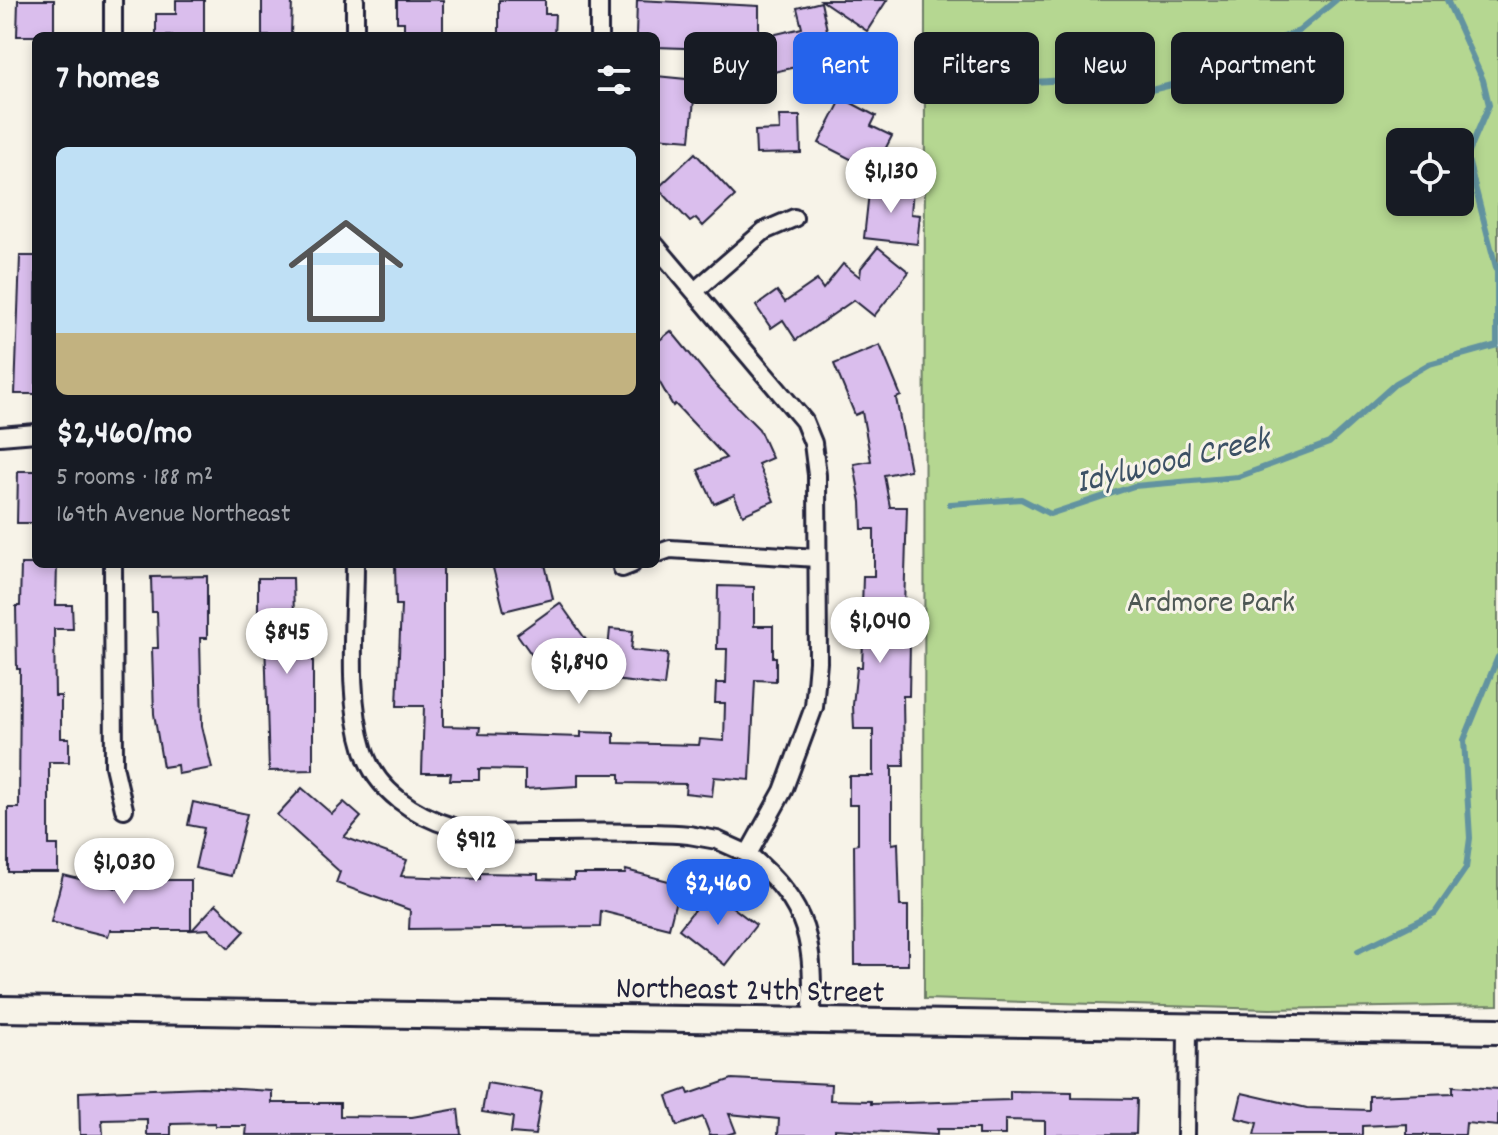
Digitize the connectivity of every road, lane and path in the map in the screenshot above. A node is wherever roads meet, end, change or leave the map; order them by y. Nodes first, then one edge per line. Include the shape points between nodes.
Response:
1 (113, 0) edge
2 (355, 0) edge
3 (599, 0) edge
4 (113, 32) edge
5 (355, 32) edge
6 (599, 32) edge
7 (794, 218) dead end
8 (660, 250) edge
9 (696, 290) junction
10 (32, 433) edge
11 (0, 436) edge
12 (660, 553) edge
13 (817, 558) junction
14 (113, 568) edge
15 (355, 568) edge
16 (124, 809) dead end
17 (748, 854) junction
18 (0, 1009) edge
19 (812, 1021) junction
20 (1187, 1027) junction
21 (1498, 1031) edge
22 (1186, 1135) edge

1 - 4 street
2 - 5 street
3 - 6 street
7 - 9 street via 764,231
8 - 9 street
9 - 13 street via 804,421 817,475
10 - 11 street
12 - 13 street
13 - 17 street via 814,707 788,780
14 - 16 street via 114,766
15 - 17 street via 355,713 365,754 379,780 399,800 455,828 689,835
17 - 19 street via 801,916 813,958
18 - 19 main road, Northeast 24th Street
19 - 20 main road, Northeast 24th Street
20 - 21 main road, Northeast 24th Street
20 - 22 street

